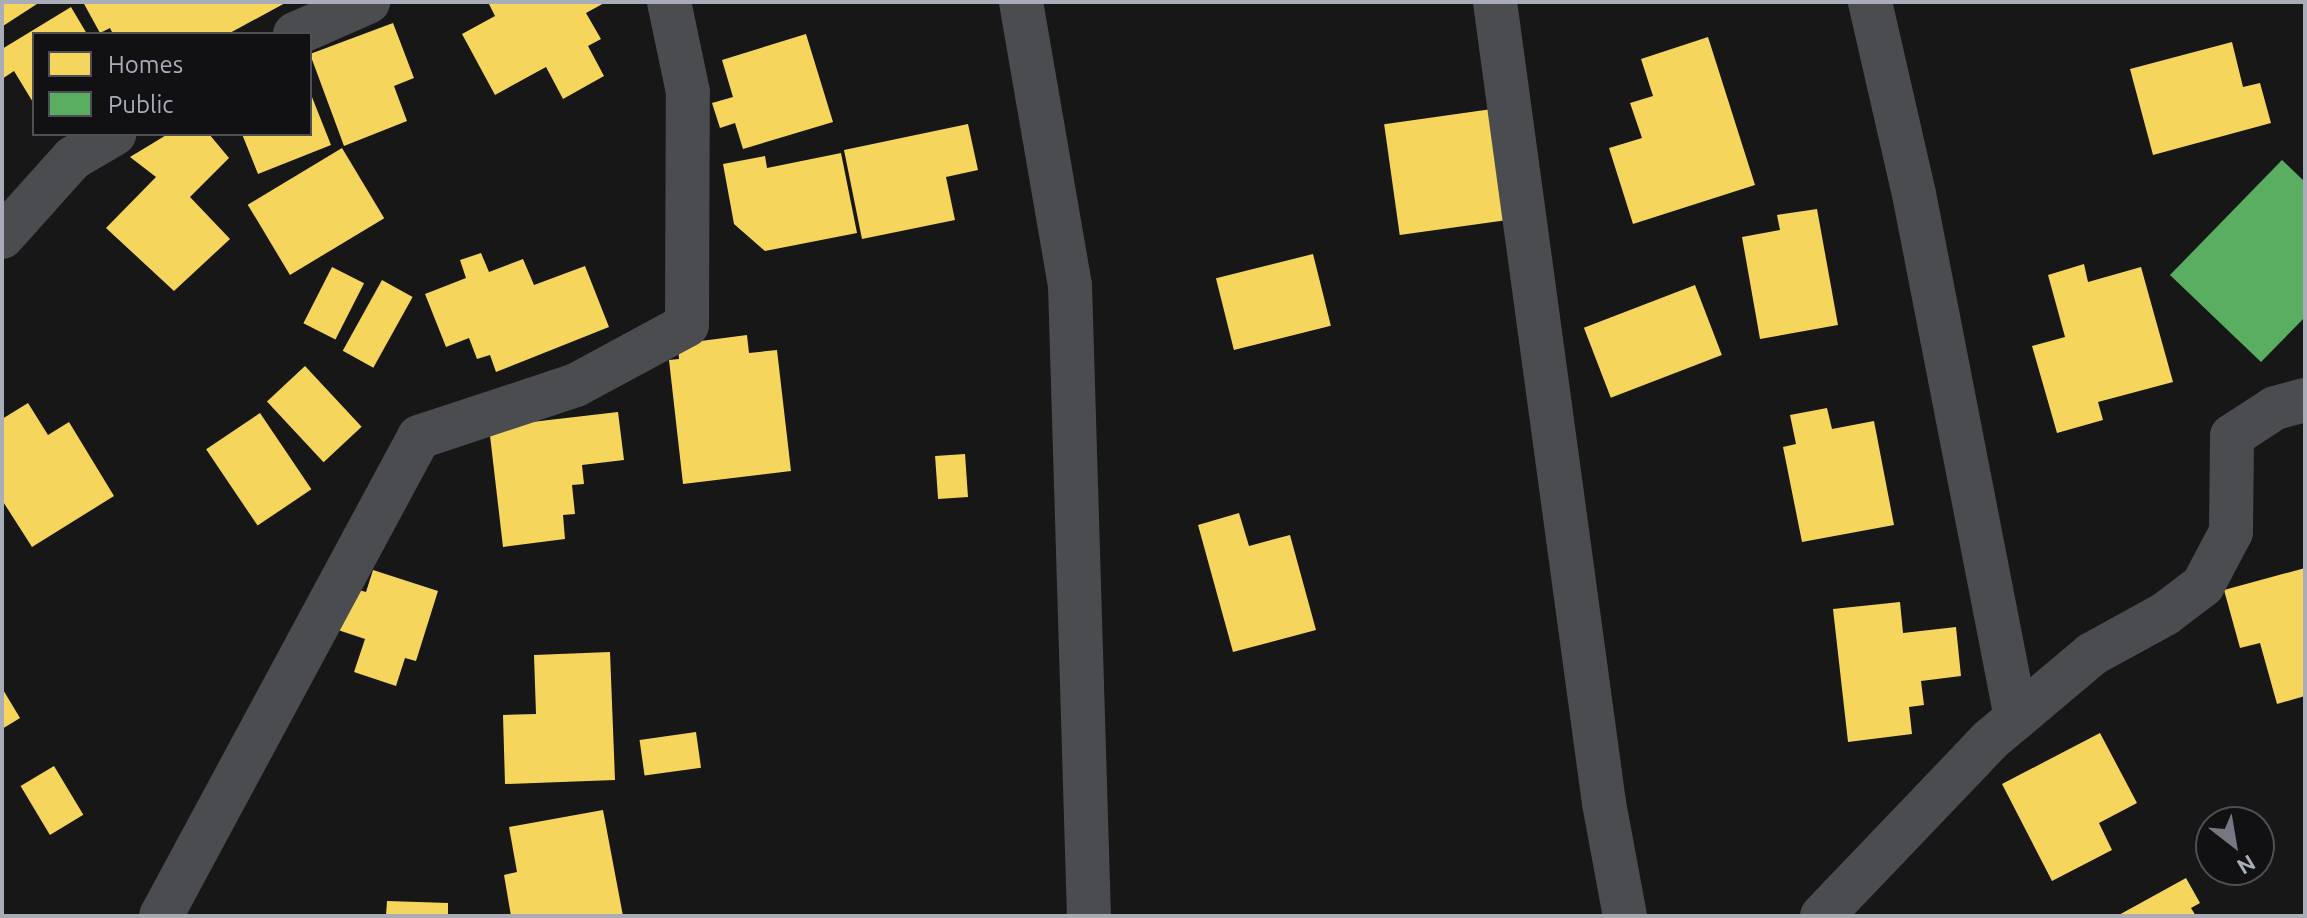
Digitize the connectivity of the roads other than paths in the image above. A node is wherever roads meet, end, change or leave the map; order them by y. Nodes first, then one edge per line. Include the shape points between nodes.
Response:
1 (368, 2) edge
2 (669, 2) edge
3 (1021, 2) edge
4 (1495, 2) edge
5 (1870, 2) edge
6 (300, 32) edge
7 (111, 136) edge
8 (7, 219) edge
9 (2305, 400) edge
10 (2016, 718) junction
11 (1833, 911) edge
12 (161, 916) edge
13 (1089, 916) edge
14 (1625, 916) edge

1 - 6 street
2 - 12 street via 688,92 687,325 576,385 419,437
3 - 13 street via 1070,285
4 - 14 street via 1604,803
5 - 10 street via 1914,194
7 - 8 street via 73,158
9 - 10 street via 2275,408 2232,436 2231,532 2203,585 2165,614 2092,654
10 - 11 street

